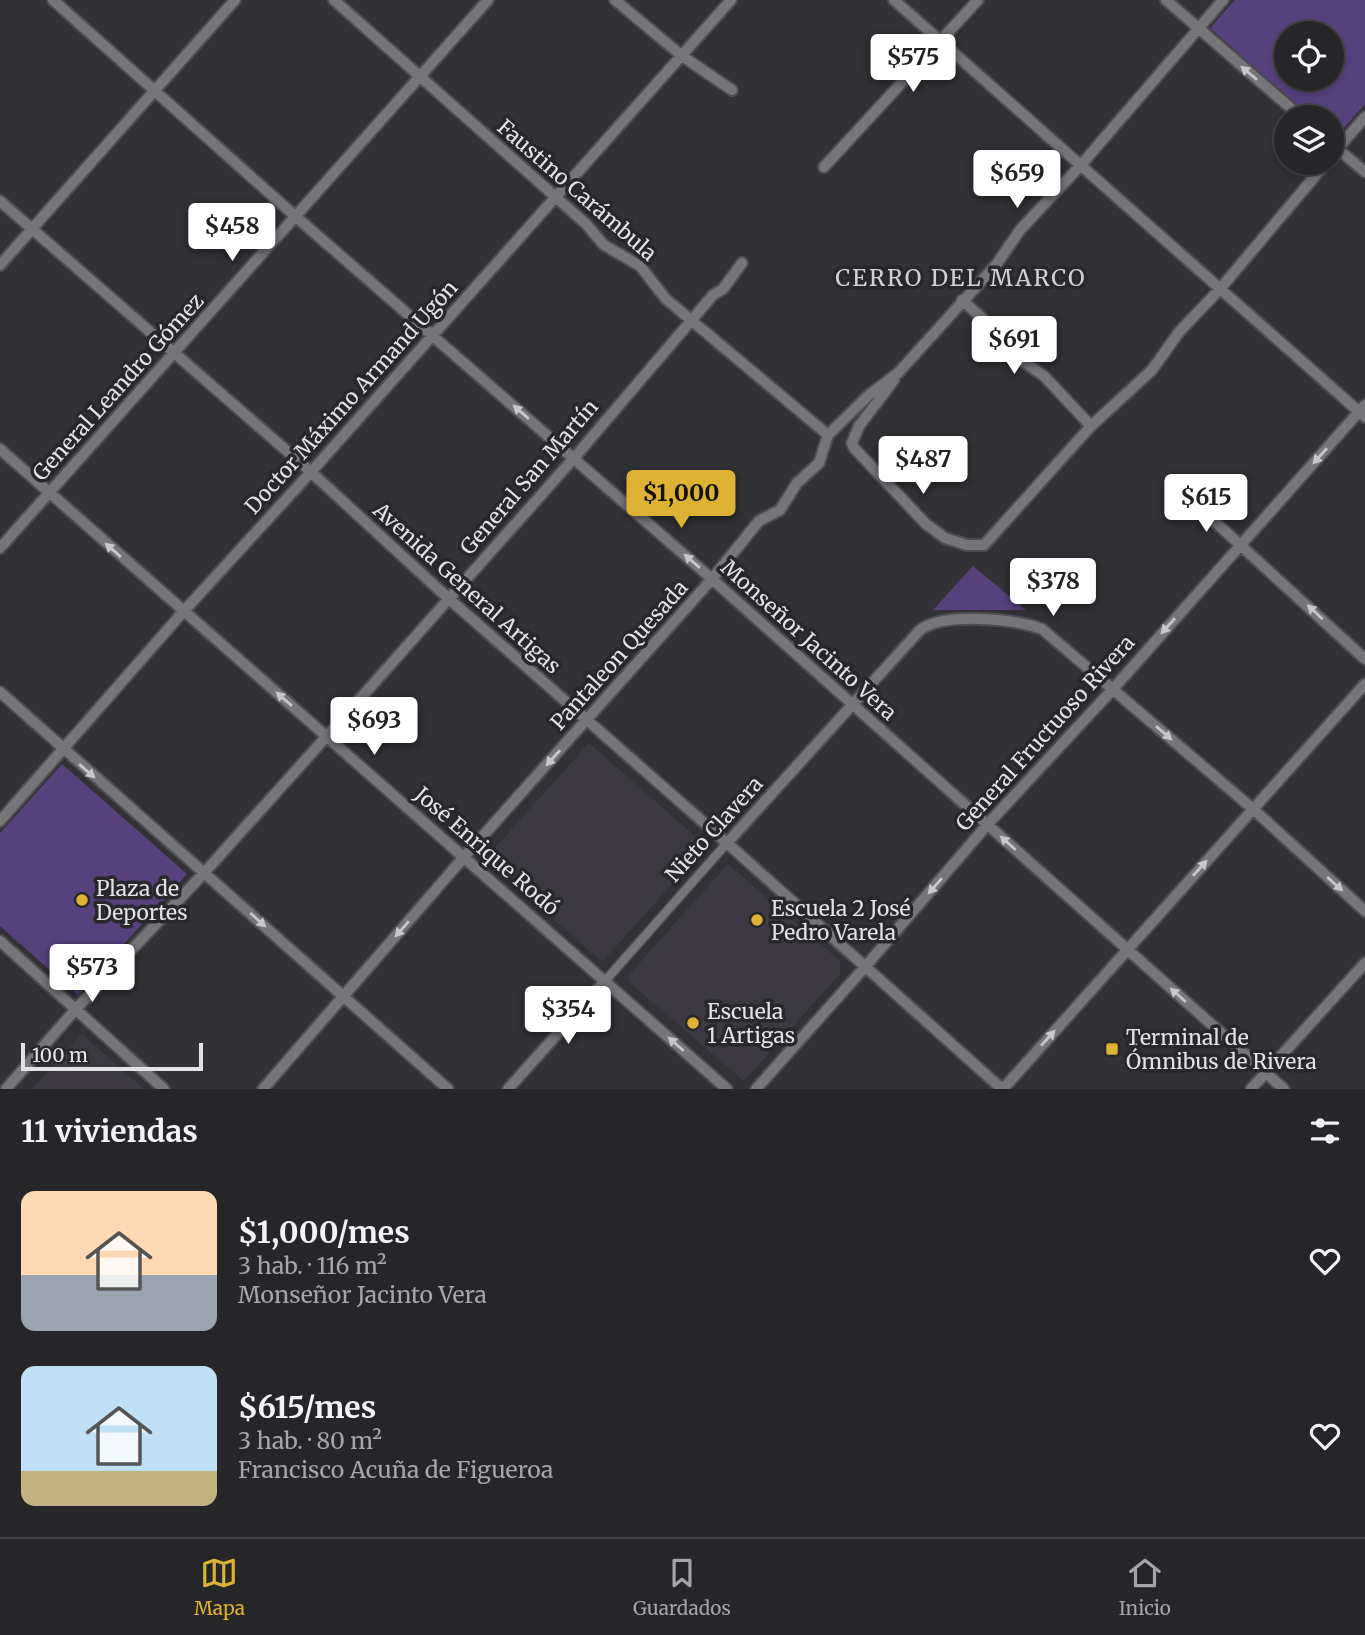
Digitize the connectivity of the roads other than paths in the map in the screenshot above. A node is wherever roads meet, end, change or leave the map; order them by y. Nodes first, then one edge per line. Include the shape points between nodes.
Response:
1 (53, 0) edge
2 (236, 0) edge
3 (334, 0) edge
4 (488, 0) edge
5 (615, 0) edge
6 (731, 0) edge
7 (894, 0) edge
8 (978, 0) edge
9 (1167, 0) edge
10 (1223, 0) edge
11 (1197, 29) junction
12 (940, 41) junction
13 (682, 56) junction
14 (419, 77) junction
15 (156, 90) junction
16 (732, 90) dead end
17 (1287, 105) edge
18 (1365, 117) edge
19 (1344, 139) edge
20 (1344, 156) edge
21 (1081, 165) junction
22 (824, 167) dead end
23 (1365, 172) edge
24 (1316, 175) edge
25 (556, 198) junction
26 (0, 201) edge
27 (295, 216) junction
28 (32, 229) junction
29 (742, 264) dead end
30 (0, 265) edge
31 (1220, 289) junction
32 (962, 300) junction
33 (692, 319) junction
34 (433, 335) junction
35 (173, 353) junction
36 (898, 373) junction
37 (1363, 411) edge
38 (1091, 426) junction
39 (828, 435) junction
40 (0, 449) edge
41 (574, 458) junction
42 (311, 472) junction
43 (49, 493) junction
44 (1191, 500) dead end
45 (1241, 544) junction
46 (0, 548) edge
47 (712, 579) junction
48 (448, 598) junction
49 (183, 612) junction
50 (1365, 659) edge
51 (1365, 684) edge
52 (1113, 689) junction
53 (0, 692) edge
54 (852, 705) junction
55 (586, 721) junction
56 (327, 736) junction
57 (64, 750) junction
58 (1252, 809) junction
59 (0, 821) edge
60 (987, 825) junction
61 (727, 843) junction
62 (464, 857) junction
63 (204, 873) junction
64 (1365, 911) edge
65 (0, 941) edge
66 (1127, 949) junction
67 (1365, 963) edge
68 (865, 967) junction
69 (605, 981) junction
70 (344, 996) junction
71 (75, 1010) junction
72 (1266, 1073) junction
73 (6, 1089) edge
74 (164, 1089) edge
75 (263, 1089) edge
76 (448, 1089) edge
77 (508, 1089) edge
78 (727, 1089) edge
79 (756, 1089) edge
80 (1002, 1089) edge
81 (1251, 1089) edge
82 (1284, 1089) edge

1 - 15 street, Monseñor Jacinto Vera
2 - 15 street
3 - 14 street, Faustino Carámbula
4 - 14 street, General Leandro Gómez
5 - 13 street
6 - 13 street, Doctor Máximo Armand Ugón
7 - 12 street
8 - 12 street
9 - 11 street
10 - 11 street, Pantaleon Quesada
17 -> 11 street
11 - 21 street, Pantaleon Quesada
12 - 21 street
12 - 22 street
13 - 16 street
13 - 25 street, Doctor Máximo Armand Ugón
14 - 25 street, Faustino Carámbula
14 - 27 street, General Leandro Gómez
15 - 27 street, Monseñor Jacinto Vera
15 - 28 street
18 - 19 street
20 - 23 street
21 - 31 street
21 - 32 street, Pantaleon Quesada
24 - 31 street
25 - 33 street, Faustino Carámbula via 604,244 639,266 666,299
25 - 34 street, Doctor Máximo Armand Ugón
26 - 28 street, Avenida General Artigas
27 - 34 street, Monseñor Jacinto Vera
27 - 35 street, General Leandro Gómez
28 - 30 street
28 - 35 street, Avenida General Artigas
29 - 33 street, General San Martín
31 - 37 street
31 - 38 street via 1178,332 1152,370
32 - 36 street, Pantaleon Quesada
32 - 38 street via 1007,350 1044,376
33 - 39 street, Faustino Carámbula
33 - 41 street, General San Martín
41 -> 34 street, Monseñor Jacinto Vera
34 - 42 street, Doctor Máximo Armand Ugón
35 - 42 street, Avenida General Artigas
35 - 43 street, General Leandro Gómez
36 - 38 street via 852,443 926,524 945,538 967,545 984,545
36 - 39 street, Pantaleon Quesada
37 -> 45 street, General Fructuoso Rivera
39 - 47 street, Pantaleon Quesada via 819,463 797,483 780,510 759,521
40 - 43 street, José Enrique Rodó
47 -> 41 street, Monseñor Jacinto Vera
41 - 48 street, General San Martín
42 - 48 street, Avenida General Artigas
42 - 49 street, Doctor Máximo Armand Ugón
43 - 46 street, General Leandro Gómez
49 -> 43 street, José Enrique Rodó
44 - 45 street
50 -> 45 street
45 -> 52 street, General Fructuoso Rivera
47 - 54 street, Monseñor Jacinto Vera
47 - 55 street, Pantaleon Quesada
48 - 55 street, Avenida General Artigas
48 - 56 street, General San Martín
56 -> 49 street, José Enrique Rodó
49 - 57 street, Doctor Máximo Armand Ugón
51 - 58 street
52 - 54 street, Nieto Clavera via 1042,629 1016,622 963,620 932,623 920,630
52 -> 58 street
52 - 60 street, General Fructuoso Rivera
53 - 57 street
54 - 60 street, Monseñor Jacinto Vera
54 - 61 street, Nieto Clavera
55 - 61 street, Avenida General Artigas
55 -> 62 street, Pantaleon Quesada
56 - 62 street, José Enrique Rodó
56 - 63 street, General San Martín
57 - 59 street, Doctor Máximo Armand Ugón
57 -> 63 street
58 -> 64 street
66 -> 58 street
66 -> 60 street, Monseñor Jacinto Vera
60 -> 68 street, General Fructuoso Rivera
61 - 68 street, Avenida General Artigas
61 - 69 street, Nieto Clavera
62 - 69 street, José Enrique Rodó
62 -> 70 street, Pantaleon Quesada
63 -> 70 street
63 - 71 street, General San Martín
65 - 71 street
72 -> 66 street, Monseñor Jacinto Vera
80 -> 66 street
67 - 72 street
68 - 79 street, General Fructuoso Rivera
68 - 80 street, Avenida General Artigas
69 - 77 street, Nieto Clavera
78 -> 69 street, José Enrique Rodó
70 - 75 street, Pantaleon Quesada
70 - 76 street
71 - 73 street, General San Martín
71 - 74 street
72 - 81 street
72 - 82 street, Monseñor Jacinto Vera

